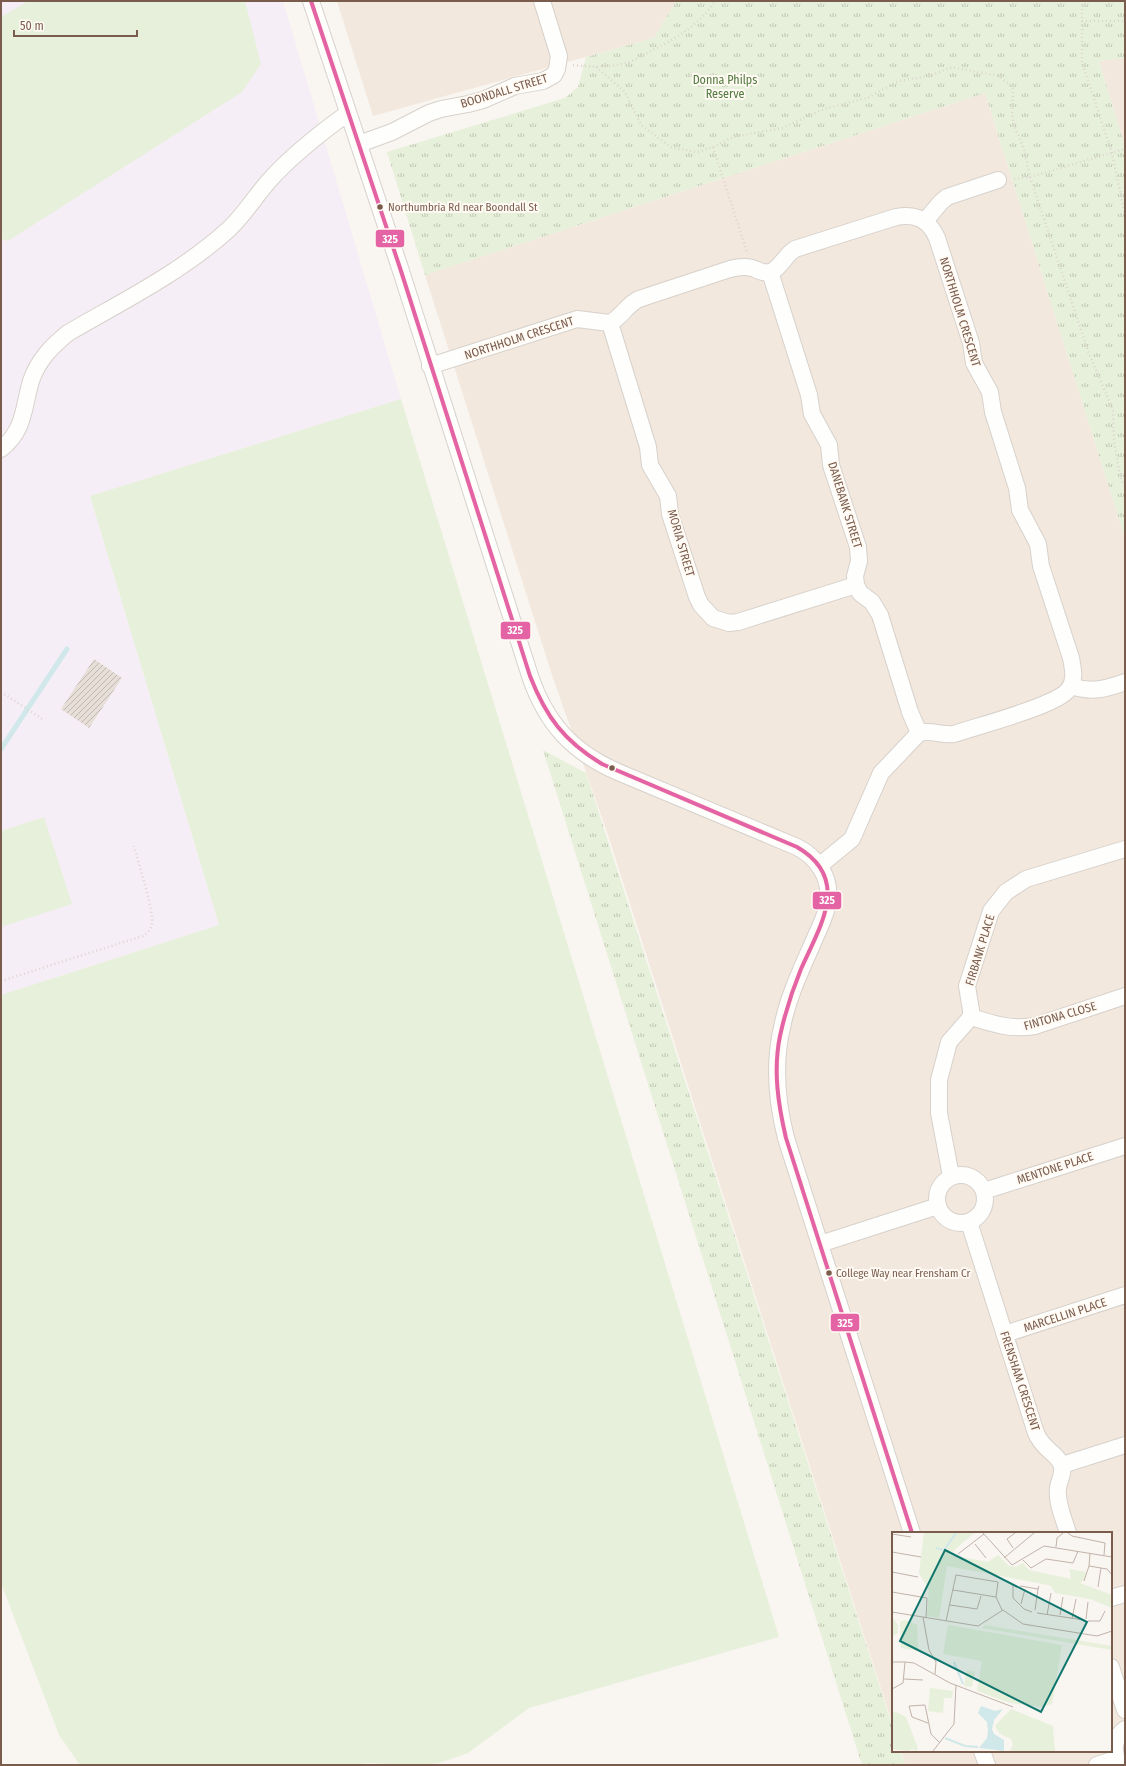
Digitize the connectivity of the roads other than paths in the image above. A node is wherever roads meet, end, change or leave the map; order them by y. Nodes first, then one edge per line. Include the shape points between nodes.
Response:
1 (311, 1) edge
2 (542, 1) edge
3 (348, 113) junction
4 (359, 144) junction
5 (998, 180) dead end
6 (925, 221) junction
7 (770, 272) junction
8 (610, 323) junction
9 (430, 366) junction
10 (1, 449) edge
11 (856, 585) junction
12 (1125, 682) edge
13 (1071, 686) junction
14 (919, 733) junction
15 (1125, 849) edge
16 (819, 866) junction
17 (1125, 996) edge
18 (971, 1017) junction
19 (1125, 1146) edge
20 (951, 1176) junction
21 (984, 1191) junction
22 (938, 1206) junction
23 (969, 1222) junction
24 (820, 1244) junction
25 (1125, 1295) edge
26 (1005, 1334) junction
27 (1125, 1445) edge
28 (1062, 1465) junction
29 (912, 1532) edge
30 (1068, 1532) edge
31 (1125, 1594) edge
32 (1112, 1598) edge
33 (1112, 1669) edge
34 (1125, 1710) edge
35 (1125, 1729) edge
36 (982, 1752) edge
37 (1118, 1762) edge
38 (987, 1765) edge
39 (1097, 1765) edge

1 - 3 street
2 - 4 street, BOONDALL STREET via 558,50 559,64 549,79 515,86 483,100 429,113 392,132
3 - 4 street
3 - 10 street via 268,182 230,228 210,246 54,344 42,358 32,380 22,421 16,434
4 - 9 street
5 - 6 street via 946,197
6 - 7 street via 914,215 905,215 802,247 790,252
6 - 13 street, NORTHHOLM CRESCENT via 938,238 971,343 974,363 990,392 993,412 1017,488 1020,510 1038,544 1041,566 1073,667
7 - 8 street via 751,268 730,269 639,299 627,306
7 - 11 street, DANEBANK STREET via 809,394 812,414 829,445 831,465 858,547
8 - 9 street, NORTHHOLM CRESCENT via 573,320
8 - 11 street, MORIA STREET via 648,447 650,465 668,496 670,514 697,597 706,612 721,621 738,622
9 - 16 street via 536,694 550,719 582,753 606,767 796,847 808,853
11 - 14 street via 880,615
12 - 13 street via 1098,690
13 - 14 street via 1064,695 1049,703 954,734
14 - 16 street via 882,773 852,839
15 - 18 street, FIRBANK PLACE via 1026,879 1006,892 991,911 968,978 967,992
16 - 24 street via 825,875 828,892 826,910 796,983 783,1023 776,1074 786,1138
17 - 18 street, FINTONA CLOSE via 1023,1028 1012,1028
18 - 20 street via 949,1042 939,1080 938,1113
19 - 21 street, MENTONE PLACE
20 - 21 street via 959,1174 971,1177
20 - 22 street via 945,1180 938,1192
21 - 23 street via 984,1206 976,1218
22 - 23 street via 947,1218 961,1223
22 - 24 street
23 - 26 street, FRENSHAM CRESCENT
24 - 29 street
25 - 26 street, MARCELLIN PLACE
26 - 28 street, FRENSHAM CRESCENT via 1039,1439
27 - 28 street
28 - 30 street via 1063,1473 1058,1493
31 - 32 street
33 - 34 street
35 - 37 street via 1115,1743 1114,1751
36 - 38 street
37 - 39 street

